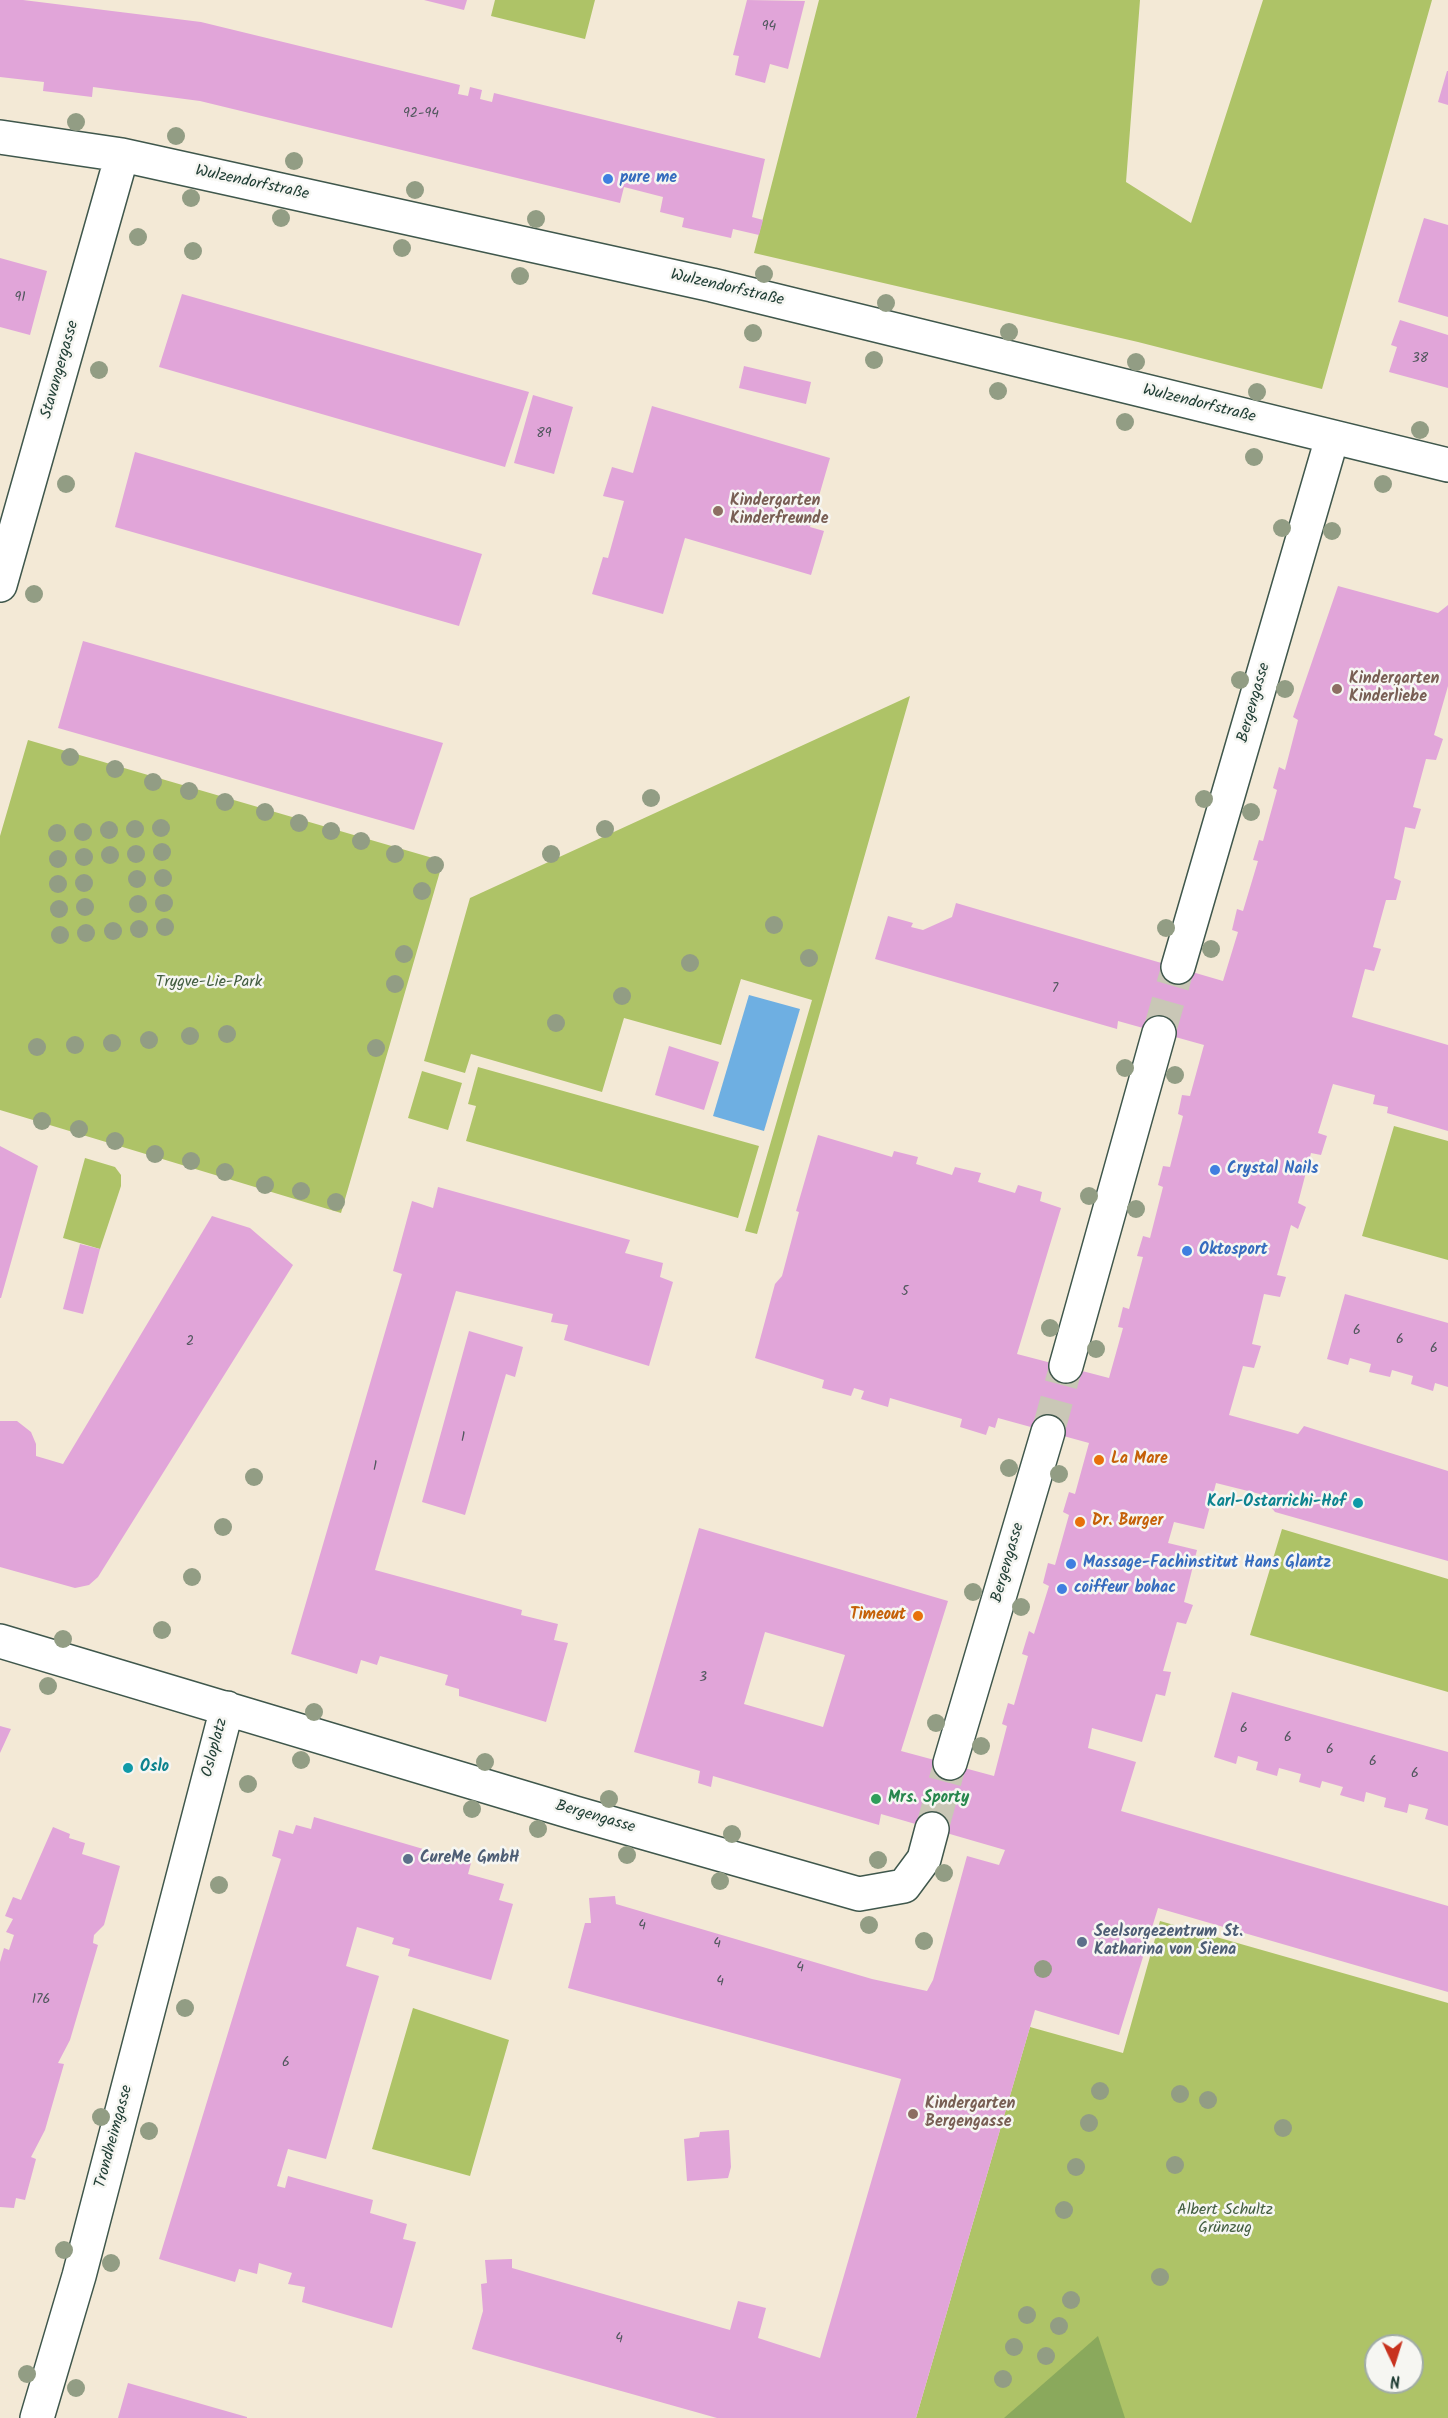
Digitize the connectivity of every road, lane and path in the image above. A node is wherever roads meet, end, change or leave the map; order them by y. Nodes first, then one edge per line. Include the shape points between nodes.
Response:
1 (0, 137) edge
2 (122, 155) junction
3 (1332, 438) junction
4 (1448, 465) edge
5 (0, 585) edge
6 (1178, 967) tunnel mouth
7 (1159, 1033) tunnel mouth
8 (1066, 1366) tunnel mouth
9 (1048, 1432) tunnel mouth
10 (0, 1641) edge
11 (227, 1708) junction
12 (950, 1763) tunnel mouth
13 (932, 1829) tunnel mouth
14 (188, 1855) joint
15 (37, 2418) edge

1 - 2 street, Wulzendorfstraße
2 - 3 street, Wulzendorfstraße via 712,285
2 - 5 street, Stavangergasse
3 - 4 street, Wulzendorfstraße
3 - 6 street, Bergengasse
7 - 8 street
9 - 12 street, Bergengasse
10 - 11 street, Osloplatz
11 - 13 street, Bergengasse via 859,1894 904,1886 924,1859
11 - 14 street, Osloplatz
14 - 15 street, Trondheimgasse via 79,2276

